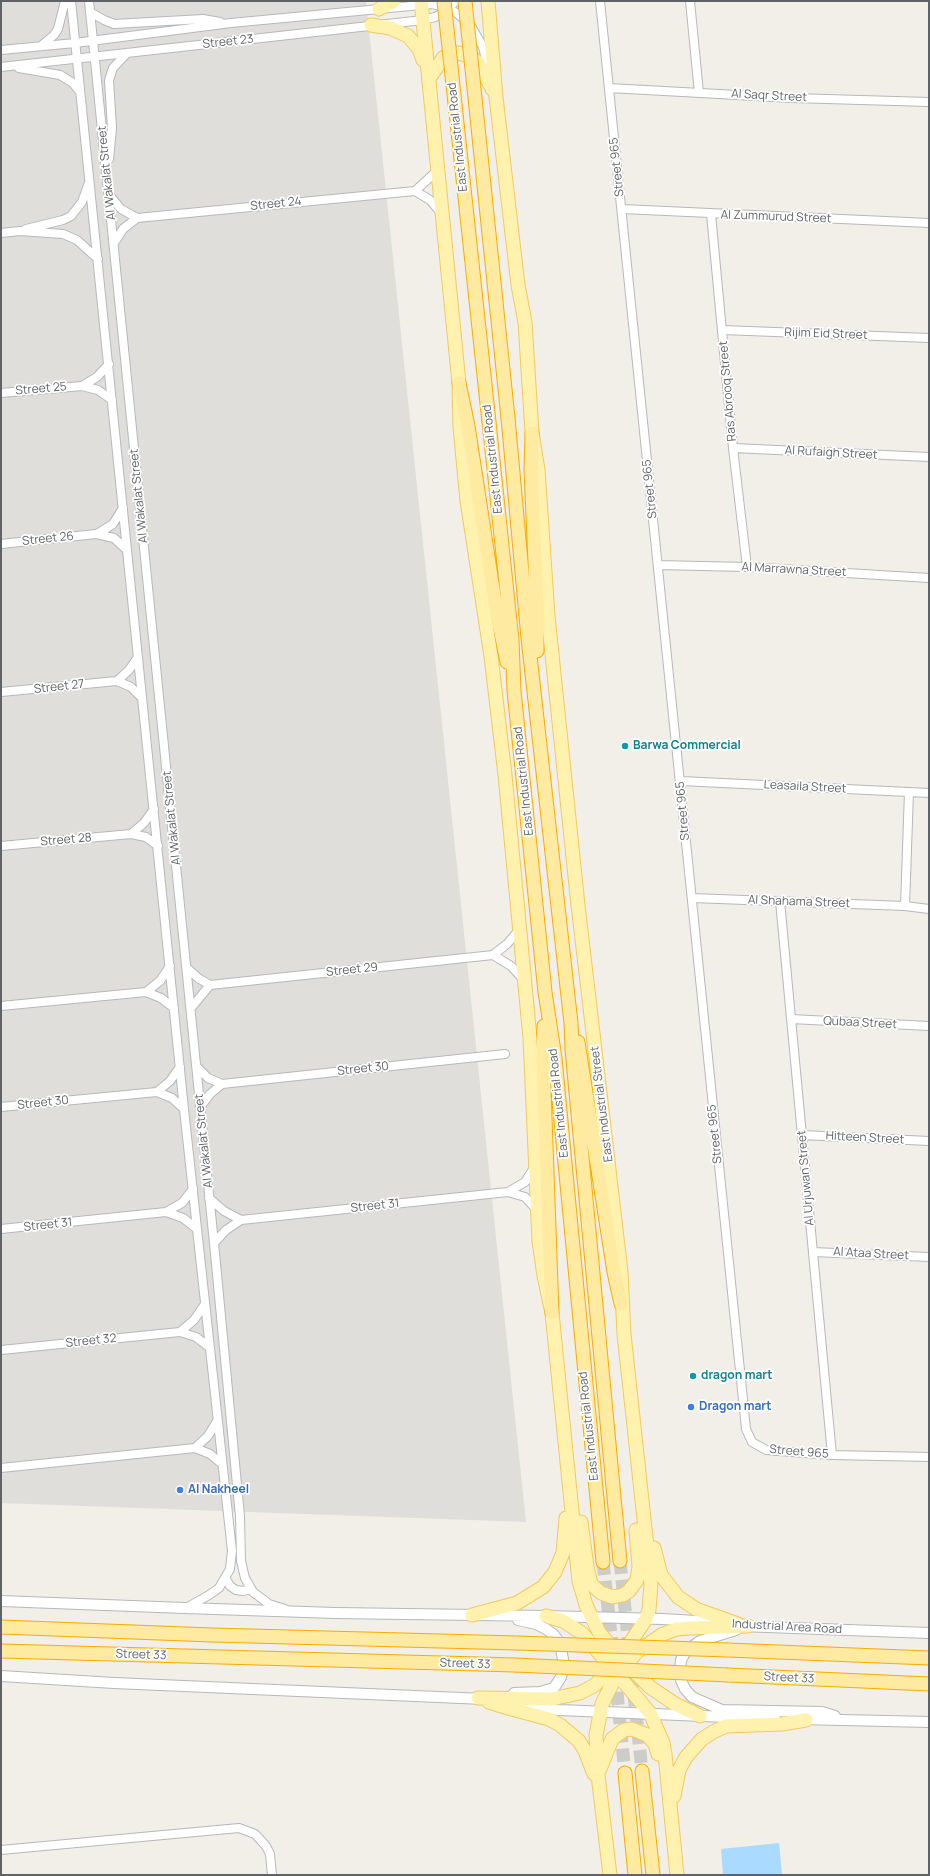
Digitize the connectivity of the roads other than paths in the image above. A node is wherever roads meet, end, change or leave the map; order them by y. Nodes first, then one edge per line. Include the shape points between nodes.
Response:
1 (65, 1) edge
2 (71, 1) edge
3 (89, 1) edge
4 (394, 1) edge
5 (456, 1) edge
6 (465, 1) edge
7 (488, 1) edge
8 (600, 1) edge
9 (690, 1) edge
10 (421, 3) edge
11 (446, 4) edge
12 (379, 9) junction
13 (90, 12) junction
14 (423, 20) junction
15 (231, 23) junction
16 (370, 26) junction
17 (93, 41) junction
18 (75, 43) junction
19 (39, 47) junction
20 (1, 50) edge
21 (128, 53) junction
22 (95, 57) junction
23 (77, 59) junction
24 (3, 67) edge
25 (429, 78) junction
26 (609, 88) junction
27 (81, 93) junction
28 (699, 93) junction
29 (496, 97) junction
30 (929, 102) edge
31 (437, 171) junction
32 (107, 175) junction
33 (90, 179) junction
34 (415, 191) junction
35 (109, 195) junction
36 (622, 209) junction
37 (442, 214) junction
38 (711, 214) junction
39 (136, 218) junction
40 (929, 223) edge
41 (20, 231) junction
42 (1, 233) edge
43 (114, 243) junction
44 (98, 258) junction
45 (723, 330) junction
46 (929, 338) edge
47 (109, 364) junction
48 (459, 383) junction
49 (82, 386) junction
50 (1, 393) edge
51 (112, 400) junction
52 (532, 433) junction
53 (733, 448) junction
54 (929, 457) edge
55 (123, 508) junction
56 (96, 534) junction
57 (1, 544) edge
58 (127, 550) junction
59 (658, 565) junction
60 (747, 567) junction
61 (929, 578) edge
62 (138, 657) junction
63 (117, 681) junction
64 (535, 689) junction
65 (514, 691) junction
66 (1, 692) edge
67 (142, 698) junction
68 (681, 780) junction
69 (909, 792) junction
70 (929, 794) edge
71 (154, 809) junction
72 (131, 834) junction
73 (1, 846) edge
74 (158, 846) junction
75 (692, 898) junction
76 (780, 901) junction
77 (905, 906) junction
78 (929, 909) edge
79 (519, 930) junction
80 (493, 955) junction
81 (170, 966) junction
82 (187, 968) junction
83 (525, 983) junction
84 (210, 986) junction
85 (146, 992) junction
86 (545, 992) junction
87 (1, 1006) edge
88 (174, 1008) junction
89 (191, 1008) junction
90 (791, 1019) junction
91 (571, 1024) junction
92 (929, 1026) edge
93 (504, 1054) dead end
94 (197, 1066) junction
95 (180, 1067) junction
96 (222, 1084) junction
97 (157, 1092) junction
98 (200, 1106) junction
99 (1, 1107) edge
100 (184, 1109) junction
101 (802, 1135) junction
102 (929, 1141) edge
103 (535, 1165) junction
104 (193, 1189) junction
105 (508, 1192) junction
106 (210, 1198) junction
107 (537, 1210) junction
108 (166, 1212) junction
109 (241, 1220) junction
110 (1, 1229) edge
111 (197, 1229) junction
112 (214, 1243) junction
113 (813, 1252) junction
114 (929, 1257) edge
115 (929, 1262) edge
116 (205, 1304) junction
117 (621, 1304) junction
118 (552, 1313) junction
119 (180, 1332) junction
120 (209, 1347) junction
121 (1, 1350) edge
122 (217, 1421) junction
123 (195, 1448) junction
124 (636, 1453) junction
125 (832, 1455) junction
126 (567, 1456) junction
127 (929, 1457) edge
128 (222, 1464) junction
129 (1, 1468) edge
130 (620, 1561) tunnel mouth
131 (603, 1562) tunnel mouth
132 (226, 1579) junction
133 (251, 1589) junction
134 (1, 1601) edge
135 (184, 1608) junction
136 (289, 1611) junction
137 (472, 1615) junction
138 (501, 1616) junction
139 (546, 1616) junction
140 (592, 1618) junction
141 (646, 1619) junction
142 (748, 1626) junction
143 (1, 1627) edge
144 (929, 1633) edge
145 (1, 1651) edge
146 (929, 1658) edge
147 (619, 1666) junction
148 (1, 1676) edge
149 (929, 1684) edge
150 (478, 1698) junction
151 (600, 1710) junction
152 (650, 1713) junction
153 (700, 1716) junction
154 (806, 1720) junction
155 (851, 1720) junction
156 (929, 1722) edge
157 (642, 1771) tunnel mouth
158 (625, 1773) tunnel mouth
159 (598, 1775) junction
160 (600, 1791) junction
161 (672, 1818) junction
162 (1, 1850) edge
163 (272, 1875) edge
164 (610, 1875) edge
165 (635, 1875) edge
166 (653, 1875) edge
167 (670, 1875) edge
168 (677, 1875) edge

1 - 19 street via 58,29
2 - 18 street, Al Wakalat Street
3 - 13 street, Al Wakalat Street
4 - 12 main road
5 - 11 street, Street 23
6 - 64 highway, East Industrial Road, bridge
7 - 29 main road
8 - 26 street, Street 965
9 - 28 street
10 - 11 street, Street 23
10 - 12 street, Street 23
10 - 14 main road, East Industrial Road
11 - 14 street, Street 23 via 435,17
11 - 29 street, Street 23 via 464,19 477,35
11 - 65 highway, East Industrial Road, bridge via 512,640
12 - 15 street, Street 23
13 - 15 street, Street 23 via 114,24 203,19
13 - 17 street, Al Wakalat Street
14 - 16 street, Street 23
14 - 25 main road, East Industrial Road
15 - 17 street, Street 23
16 - 21 street, Street 23
16 - 25 main road via 390,28 408,36 419,49
17 - 18 street, Street 23
17 - 22 street, Al Wakalat Street
18 - 19 street, Street 23
18 - 23 street, Al Wakalat Street
19 - 20 street, Street 23
21 - 22 street, Street 23
21 - 32 street via 113,68 109,80 112,128
22 - 23 street, Street 23
22 - 32 street, Al Wakalat Street
23 - 24 street, Street 23
23 - 27 street, Al Wakalat Street
24 - 27 street, Street 23 via 60,75 73,83
25 - 29 main road via 439,62 448,55 465,54 480,64
25 - 31 main road, East Industrial Road
26 - 28 street, Al Saqr Street
26 - 36 street, Street 965
27 - 33 street, Al Wakalat Street
28 - 30 street, Al Saqr Street
29 - 52 main road via 518,285 525,322
31 - 34 street
31 - 37 main road, East Industrial Road
32 - 35 street, Al Wakalat Street
33 - 41 street via 82,202 71,216
33 - 44 street, Al Wakalat Street
34 - 37 street via 430,200
34 - 39 street, Street 24
35 - 39 street via 121,209
35 - 43 street, Al Wakalat Street
36 - 38 street, Al Zummurud Street
36 - 59 street, Street 965
37 - 48 main road, East Industrial Road
38 - 40 street, Al Zummurud Street
38 - 45 street, Ras Abrooq Street
39 - 43 street via 123,229
41 - 42 street
41 - 44 street via 70,236
43 - 82 street, Al Wakalat Street
44 - 47 street, Al Wakalat Street
45 - 46 street, Rijim Eid Street
45 - 53 street, Ras Abrooq Street
47 - 49 street, Street 25 via 97,377
47 - 51 street, Al Wakalat Street
48 - 65 highway via 496,609
48 - 79 main road, East Industrial Road via 467,501 491,656
49 - 50 street, Street 25
49 - 51 street, Street 25 via 98,390
51 - 55 street, Al Wakalat Street
52 - 64 highway via 530,470 537,638
52 - 117 main road, East Industrial Street via 538,470 548,616 578,905 621,1272
53 - 54 street, Al Rufaigh Street
53 - 60 street, Ras Abrooq Street
55 - 56 street, Street 26 via 113,524
55 - 58 street, Al Wakalat Street
56 - 57 street, Street 26
56 - 58 street, Street 26 via 114,538
58 - 62 street, Al Wakalat Street
59 - 60 street, Al Marrawna Street
59 - 68 street, Street 965
60 - 61 street, Al Marrawna Street
62 - 63 street
62 - 67 street, Al Wakalat Street
63 - 66 street, Street 27
63 - 67 street via 131,687
64 - 91 highway, East Industrial Road
65 - 86 highway, East Industrial Road
67 - 71 street, Al Wakalat Street
68 - 69 street, Leasaila Street
68 - 75 street, Street 965
69 - 70 street, Leasaila Street
69 - 77 street
71 - 72 street via 144,823
71 - 74 street, Al Wakalat Street
72 - 73 street, Street 28
72 - 74 street, Street 28 via 146,837
74 - 81 street, Al Wakalat Street
75 - 76 street, Al Shahama Street
75 - 125 street, Street 965 via 746,1429 752,1442 766,1450
76 - 77 street, Al Shahama Street
76 - 90 street, Al Urjuwan Street
77 - 78 street, Al Shahama Street
79 - 80 street
79 - 83 main road, East Industrial Road
80 - 83 street via 511,966
80 - 84 street, Street 29
81 - 85 street via 160,981
81 - 88 street, Al Wakalat Street
82 - 84 street
82 - 89 street, Al Wakalat Street
83 - 103 main road, East Industrial Road
84 - 89 street
85 - 87 street
85 - 88 street via 161,998
86 - 118 highway via 543,1061
86 - 131 highway, East Industrial Road via 555,1058
88 - 95 street, Al Wakalat Street
89 - 94 street, Al Wakalat Street
90 - 92 street, Qubaa Street
90 - 101 street, Al Urjuwan Street
91 - 117 highway via 580,1049
91 - 130 highway, East Industrial Road via 572,1058
93 - 96 street, Street 30
94 - 96 street via 208,1078
94 - 98 street, Al Wakalat Street
95 - 97 street via 170,1081
95 - 100 street, Al Wakalat Street
96 - 98 street
97 - 99 street, Street 30
97 - 100 street via 172,1098
98 - 106 street, Al Wakalat Street
100 - 104 street, Al Wakalat Street
101 - 102 street, Hitteen Street
101 - 113 street, Al Urjuwan Street
103 - 105 street, Street 31 via 525,1182
103 - 107 main road, East Industrial Road
104 - 108 street, Street 31 via 182,1203
104 - 111 street, Al Wakalat Street
105 - 107 street, Street 31 via 525,1197
105 - 109 street, Street 31
106 - 109 street via 224,1211
106 - 112 street, Al Wakalat Street
107 - 118 main road, East Industrial Road via 541,1261
108 - 110 street, Street 31
108 - 111 street, Street 31 via 183,1218
109 - 112 street, Street 31 via 226,1230
111 - 116 street, Al Wakalat Street
112 - 133 street, Al Wakalat Street via 240,1516 240,1561 244,1578
113 - 114 street, Al Ataa Street
113 - 125 street, Al Urjuwan Street
114 - 115 street
116 - 119 street via 194,1320
116 - 120 street, Al Wakalat Street
117 - 124 main road
118 - 126 main road, East Industrial Road
119 - 120 street, Street 32 via 196,1337
119 - 121 street, Street 32
120 - 122 street, Al Wakalat Street
122 - 123 street via 208,1436
122 - 128 street, Al Wakalat Street
123 - 128 street via 210,1454
123 - 129 street
124 - 126 main road via 634,1502 638,1575 629,1591 613,1597 601,1594 591,1584
124 - 141 main road via 651,1584
124 - 142 main road via 648,1502 655,1553 661,1575 668,1587 678,1598 696,1609
125 - 127 street, Street 965
126 - 137 main road via 565,1543 562,1558 555,1572 543,1587 525,1599
126 - 140 main road via 580,1581
128 - 132 street, Al Wakalat Street via 232,1551
132 - 133 street via 236,1590
132 - 135 street via 209,1595
133 - 136 street, Al Wakalat Street via 269,1604
134 - 135 street
135 - 136 street
136 - 137 street
137 - 138 street
138 - 139 street
138 - 150 street via 536,1624 554,1635 560,1643 564,1665 561,1677 558,1684 550,1690
139 - 140 street
139 - 147 main road via 563,1621 582,1633
140 - 141 street
140 - 147 main road
141 - 142 street, Industrial Area Road
141 - 147 main road
142 - 144 street, Industrial Area Road
142 - 147 main road via 677,1629 655,1638
142 - 155 street via 700,1642 686,1651 681,1660 681,1680 692,1697 722,1710 822,1712
143 - 146 highway, Street 33, bridge
145 - 149 highway, Street 33, bridge via 515,1666
147 - 150 main road via 595,1685 566,1697
147 - 151 main road
147 - 152 main road
147 - 153 main road via 663,1696
148 - 150 street via 114,1684
150 - 151 street via 532,1708
150 - 160 main road via 549,1719 571,1732 585,1751
151 - 152 street
151 - 159 main road via 596,1735
152 - 153 street
152 - 161 main road via 663,1743
153 - 154 street
154 - 155 street
154 - 161 main road via 782,1724 726,1726 702,1739 686,1757 679,1770
155 - 156 street
157 - 166 highway
158 - 165 highway
159 - 160 main road
159 - 167 main road via 607,1747 624,1730 640,1731 655,1744 659,1756
160 - 164 main road
161 - 168 main road
162 - 163 street via 239,1828 255,1834 266,1846 270,1854

